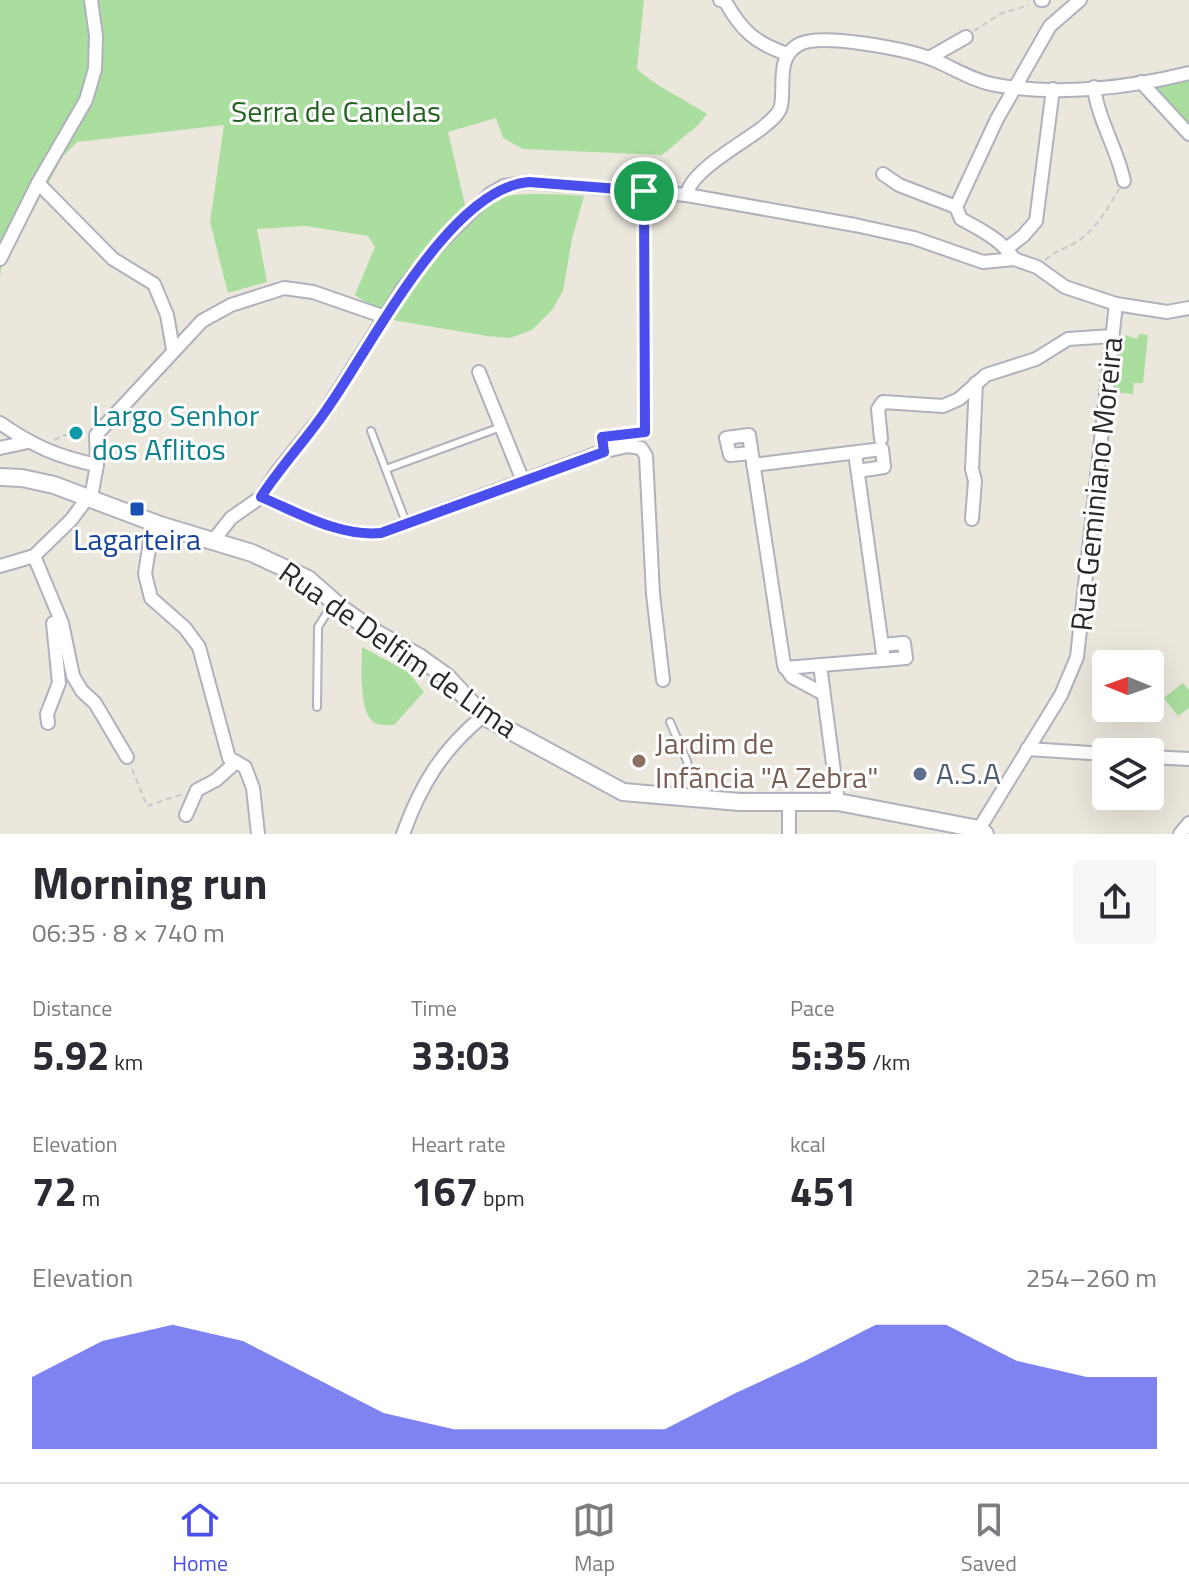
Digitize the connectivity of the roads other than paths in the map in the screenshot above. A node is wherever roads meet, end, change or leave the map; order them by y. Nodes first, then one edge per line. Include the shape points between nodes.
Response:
1 (91, 0) edge
2 (723, 0) edge
3 (1080, 0) edge
4 (966, 37) road end
5 (787, 54) junction
6 (929, 58) junction
7 (1189, 73) edge
8 (1141, 82) junction
9 (1017, 87) junction
10 (1094, 87) junction
11 (1053, 89) junction
12 (1189, 134) edge
13 (883, 174) dead end
14 (1124, 181) road end
15 (38, 183) junction
16 (644, 191) junction
17 (687, 195) junction
18 (956, 207) junction
19 (1010, 254) junction
20 (0, 259) edge
21 (1116, 304) junction
22 (1189, 306) edge
23 (385, 317) junction
24 (1112, 336) junction
25 (173, 349) junction
26 (479, 372) dead end
27 (976, 383) junction
28 (0, 423) edge
29 (501, 427) junction
30 (371, 431) dead end
31 (881, 444) junction
32 (34, 445) junction
33 (0, 448) edge
34 (604, 452) junction
35 (855, 453) junction
36 (97, 465) junction
37 (386, 469) junction
38 (858, 471) junction
39 (0, 477) edge
40 (523, 481) junction
41 (261, 497) junction
42 (86, 498) junction
43 (972, 519) dead end
44 (153, 522) junction
45 (407, 525) junction
46 (213, 541) junction
47 (36, 561) junction
48 (0, 566) edge
49 (333, 601) junction
50 (882, 645) junction
51 (884, 660) junction
52 (820, 665) junction
53 (784, 667) junction
54 (663, 680) dead end
55 (822, 693) junction
56 (317, 707) dead end
57 (483, 716) junction
58 (670, 722) dead end
59 (48, 723) dead end
60 (1027, 749) junction
61 (1092, 753) edge
62 (127, 757) road end
63 (1164, 758) edge
64 (1189, 759) edge
65 (236, 762) junction
66 (692, 798) junction
67 (789, 802) junction
68 (838, 802) junction
69 (186, 815) dead end
70 (1189, 823) edge
71 (982, 832) edge
72 (258, 834) edge
73 (403, 834) edge
74 (789, 834) edge
75 (1180, 834) edge

1 - 15 street via 95,69 86,100
2 - 5 street via 737,24 763,46
3 - 9 street via 1050,26
4 - 6 street
5 - 6 street via 812,39
5 - 17 street via 781,108 698,174
6 - 9 street via 994,85
7 - 8 street
8 - 10 street
8 - 12 street
9 - 11 street
9 - 18 street
10 - 11 street
10 - 14 street
11 - 19 street via 1036,221
13 - 18 street
15 - 20 street
15 - 25 street via 113,259 154,284
16 - 17 street
16 - 23 street via 529,182 498,190 436,247
16 - 34 lane via 645,432 602,437
17 - 19 street via 886,231 983,262
18 - 19 street via 961,219
19 - 21 street via 1065,287
21 - 22 street via 1167,312
21 - 24 street, Rua Geminiano Moreira
23 - 25 street via 313,292 284,288 231,305 202,321
23 - 41 street via 325,412
24 - 27 street via 1068,339 1036,359
24 - 60 street, Rua Geminiano Moreira via 1080,644 1061,695
25 - 36 street via 96,435
26 - 29 street
27 - 31 street via 943,406 883,402 878,409
27 - 43 street
28 - 32 street
29 - 37 lane
29 - 40 street
30 - 37 lane
31 - 35 street
31 - 38 street via 884,467
32 - 33 street
32 - 36 street
34 - 40 street
34 - 54 street via 638,446 646,456
35 - 38 street
35 - 53 street via 752,459
36 - 42 street
37 - 45 lane
38 - 50 street
39 - 42 main road, Rua de Delfim de Lima via 54,485
40 - 45 street
41 - 45 street via 353,533 381,533
41 - 46 street via 231,518
42 - 44 main road, Rua de Delfim de Lima
42 - 47 street
44 - 46 main road, Rua de Delfim de Lima
44 - 65 street via 145,574 151,598 199,647 229,758
46 - 49 main road, Rua de Delfim de Lima via 308,579
47 - 48 street
47 - 59 street via 56,634 59,683
47 - 62 street via 62,623 73,676
49 - 56 lane via 318,627
49 - 57 main road, Rua de Delfim de Lima via 447,677
50 - 51 street
50 - 51 street via 904,643 906,658
51 - 52 street
52 - 53 street
52 - 55 street
53 - 55 street
55 - 68 street
57 - 66 main road, Rua de Delfim de Lima via 623,792
57 - 73 street via 426,778
58 - 66 lane via 687,761
60 - 61 street
60 - 71 street, Rua Geminiano Moreira
63 - 64 street
65 - 69 street via 197,790
65 - 72 street via 245,767 253,788
66 - 67 main road, Rua de Delfim de Lima
67 - 68 main road, Rua de Delfim de Lima
67 - 74 street
68 - 71 main road, Rua de Delfim de Lima
70 - 75 street

